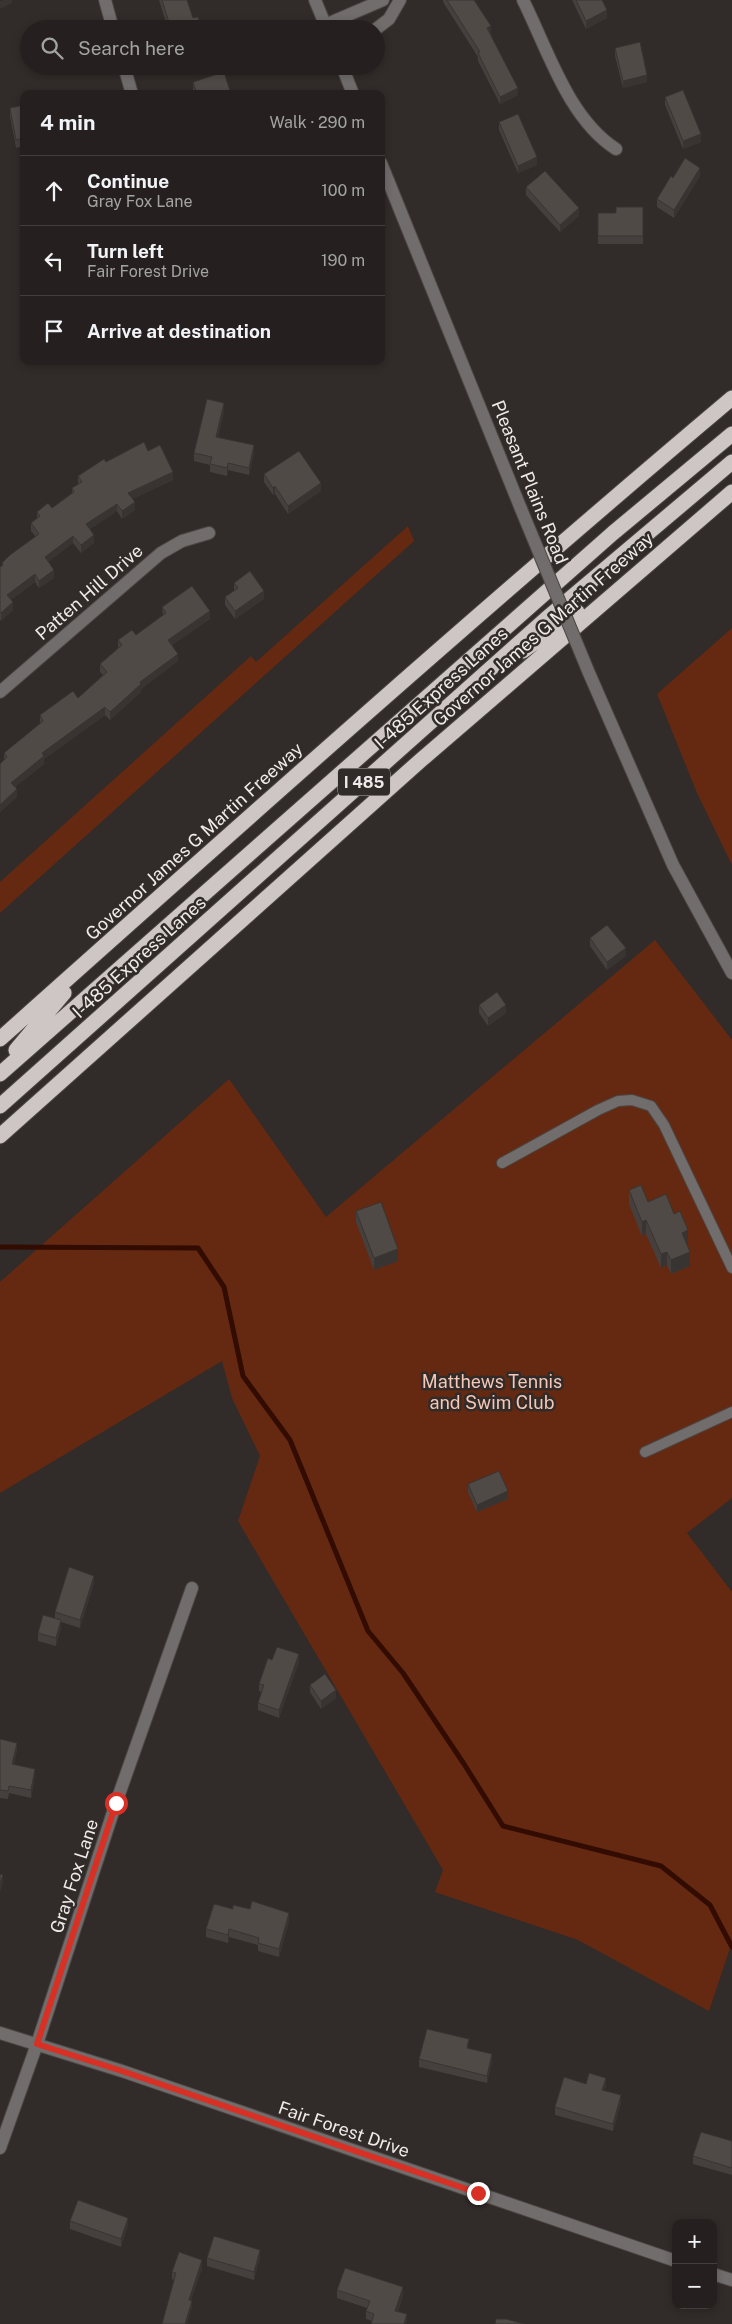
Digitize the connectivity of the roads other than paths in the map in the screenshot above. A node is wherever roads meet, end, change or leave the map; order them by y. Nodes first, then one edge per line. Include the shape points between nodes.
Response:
1 (105, 0) edge
2 (315, 0) edge
3 (383, 0) edge
4 (400, 0) edge
5 (523, 0) edge
6 (111, 20) edge
7 (323, 20) edge
8 (341, 20) edge
9 (385, 22) edge
10 (127, 75) edge
11 (346, 75) edge
12 (131, 90) edge
13 (351, 90) edge
14 (616, 149) dead end
15 (385, 173) edge
16 (732, 398) edge
17 (732, 434) edge
18 (732, 462) edge
19 (732, 492) edge
20 (208, 533) dead end
21 (650, 561) junction
22 (0, 692) edge
23 (462, 694) junction
24 (100, 950) junction
25 (732, 973) edge
26 (0, 1040) edge
27 (0, 1069) edge
28 (0, 1074) edge
29 (0, 1106) edge
30 (0, 1136) edge
31 (502, 1163) dead end
32 (732, 1268) edge
33 (732, 1412) edge
34 (645, 1452) dead end
35 (192, 1588) dead end
36 (0, 2033) edge
37 (37, 2044) junction
38 (0, 2148) edge
39 (672, 2260) edge
40 (717, 2275) edge
41 (732, 2280) edge

1 - 6 street
2 - 7 street
3 - 8 street
4 - 9 street
5 - 14 street via 578,112 603,141
10 - 12 street
11 - 13 street
15 - 25 street, Pleasant Plains Road, bridge via 589,673 673,865
16 - 24 highway, Governor James G Martin Freeway / I 485 via 324,751
17 - 28 highway, I-485 Express Lanes / I 485 via 612,533
18 - 23 highway, I-485 Express Lanes / I 485
19 - 21 highway, Governor James G Martin Freeway / I 485
20 - 22 street, Patten Hill Drive via 182,541 161,553
21 - 23 highway
21 - 30 highway, Governor James G Martin Freeway / I 485 via 421,760
23 - 29 highway, I-485 Express Lanes / I 485
24 - 26 highway, Governor James G Martin Freeway / I 485
24 - 27 highway
31 - 32 lane via 618,1101 642,1102 651,1106 664,1125
33 - 34 lane
35 - 37 street, Gray Fox Lane via 116,1803
36 - 37 street, Fair Forest Drive
37 - 38 street, Gray Fox Lane
37 - 39 street, Fair Forest Drive
40 - 41 street

